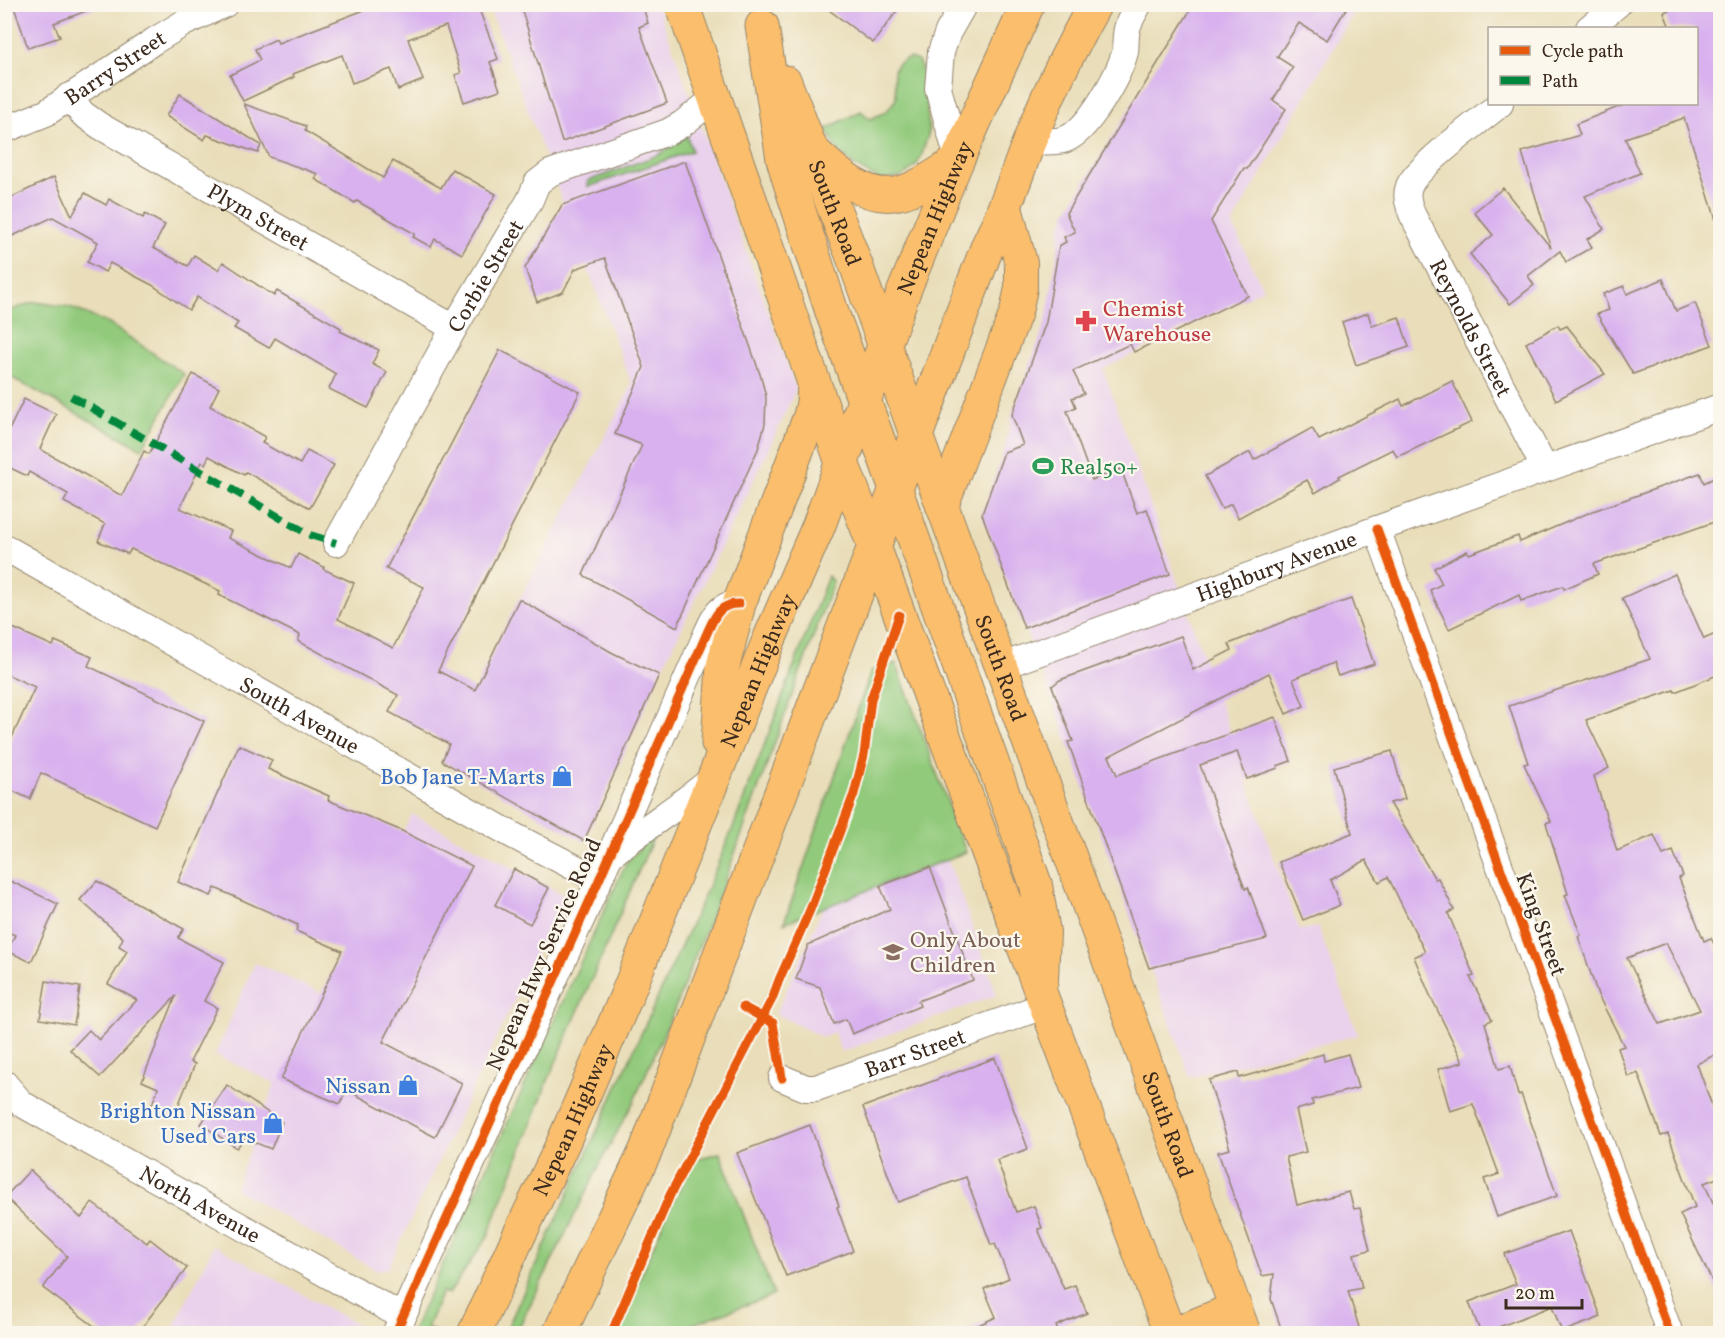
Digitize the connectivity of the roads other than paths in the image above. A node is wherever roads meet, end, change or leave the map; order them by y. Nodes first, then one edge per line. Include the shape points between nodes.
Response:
1 (225, 4) edge
2 (681, 4) edge
3 (964, 4) edge
4 (1028, 4) edge
5 (1095, 4) edge
6 (1138, 4) edge
7 (1618, 4) edge
8 (758, 15) edge
9 (1590, 27) edge
10 (68, 97) junction
11 (714, 99) junction
12 (1499, 105) edge
13 (4, 130) edge
14 (1029, 141) junction
15 (813, 151) junction
16 (957, 161) junction
17 (1006, 208) junction
18 (454, 327) junction
19 (883, 348) junction
20 (814, 379) junction
21 (865, 397) junction
22 (1720, 407) edge
23 (915, 434) junction
24 (841, 460) junction
25 (1545, 468) junction
26 (896, 489) junction
27 (942, 506) junction
28 (1377, 529) junction
29 (336, 543) dead end
30 (4, 547) edge
31 (875, 548) junction
32 (739, 604) junction
33 (1002, 666) junction
34 (975, 708) junction
35 (714, 774) junction
36 (1069, 851) junction
37 (1029, 865) junction
38 (604, 869) junction
39 (1044, 999) junction
40 (782, 1078) dead end
41 (4, 1083) edge
42 (1240, 1321) edge
43 (399, 1325) edge
44 (474, 1334) edge
45 (559, 1334) edge
46 (1172, 1334) edge
47 (1671, 1334) edge

1 - 10 street, Barry Street via 184,23
2 - 11 highway
3 - 16 street via 941,51 938,88
4 - 16 highway, Nepean Highway
5 - 14 highway
6 - 14 street via 1130,18 1125,52 1116,75 1087,122 1066,139
7 - 9 street
8 - 15 highway, South Road
8 - 21 highway via 783,159 833,315
10 - 13 street, Barry Street via 35,118
10 - 18 street, Plym Street via 100,126
11 - 18 street, Corbie Street via 668,132 550,173 537,183
11 - 20 highway
12 - 25 street, Reynolds Street via 1422,170 1407,194 1412,214
14 - 17 highway
15 - 16 highway via 849,182 889,194 908,190
15 - 19 highway, South Road
16 - 19 highway, Nepean Highway
17 - 23 highway
17 - 27 main road via 1021,263 1016,312
18 - 29 street, Corbie Street
19 - 21 highway, Nepean Highway
19 - 23 highway, South Road
20 - 24 highway
20 - 32 highway via 810,416
21 - 24 highway, Nepean Highway
21 - 26 highway
22 - 25 street, Highbury Avenue
23 - 26 highway
23 - 27 main road, South Road
24 - 31 highway
24 - 35 highway, Nepean Highway via 819,525
25 - 28 street, Highbury Avenue
26 - 31 highway
26 - 34 main road
27 - 33 main road, South Road
28 - 33 street, Highbury Avenue
28 - 47 street, King Street
30 - 38 street, South Avenue via 514,836
31 - 39 main road
31 - 45 highway via 646,1150
32 - 35 highway via 723,666
32 - 38 street, Nepean Hwy Service Road via 726,605 714,618
33 - 34 main road via 987,681
33 - 36 main road, South Road
34 - 37 main road
35 - 38 street, Nepean Hwy Service Road via 680,806 637,835
35 - 44 highway, Nepean Highway via 626,997
36 - 37 main road
36 - 42 main road, South Road
37 - 39 main road via 1044,932
38 - 43 street, Nepean Hwy Service Road
39 - 40 street, Barr Street via 816,1088
39 - 46 main road
41 - 43 street, North Avenue via 22,1104
42 - 46 main road

